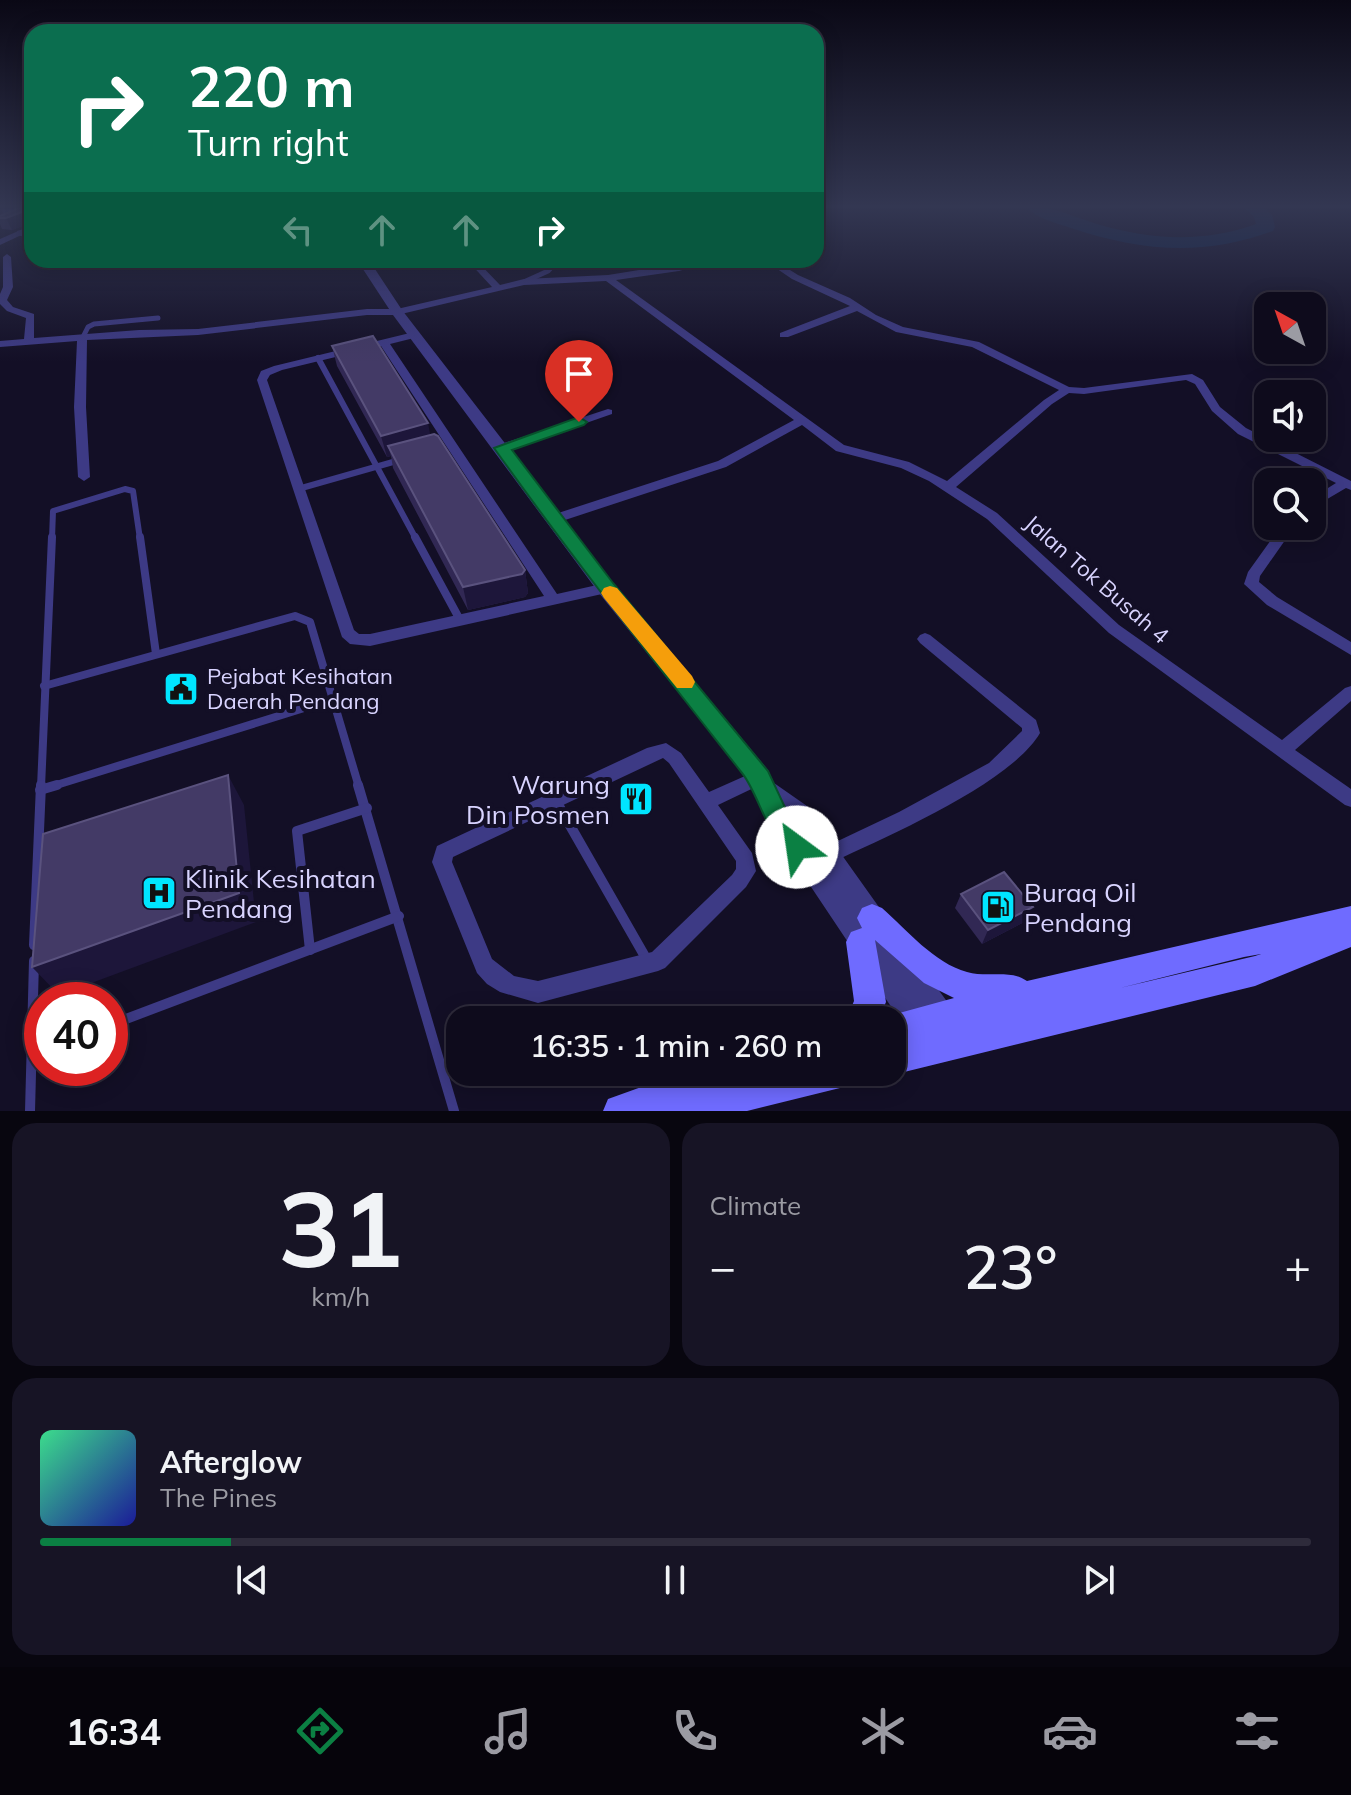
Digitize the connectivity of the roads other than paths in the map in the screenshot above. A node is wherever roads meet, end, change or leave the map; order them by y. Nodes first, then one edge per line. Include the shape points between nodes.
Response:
1 (7, 259) edge
2 (368, 268) edge
3 (479, 268) edge
4 (551, 268) edge
5 (679, 268) edge
6 (781, 268) edge
7 (608, 278) junction
8 (524, 282) junction
9 (498, 288) junction
10 (857, 307) junction
11 (397, 312) junction
12 (158, 318) dead end
13 (414, 335) junction
14 (784, 335) dead end
15 (82, 339) junction
16 (29, 343) junction
17 (384, 343) junction
18 (0, 344) edge
19 (318, 358) junction
20 (1067, 390) junction
21 (608, 412) dead end
22 (801, 421) junction
23 (452, 445) junction
24 (502, 448) junction
25 (437, 450) edge
26 (407, 458) edge
27 (377, 467) junction
28 (84, 477) dead end
29 (1348, 485) edge
30 (948, 487) junction
31 (298, 489) junction
32 (1326, 497) edge
33 (554, 519) junction
34 (1278, 540) edge
35 (606, 588) junction
36 (554, 600) junction
37 (460, 620) junction
38 (925, 639) dead end
39 (1351, 649) edge
40 (156, 654) junction
41 (44, 686) junction
42 (1351, 692) edge
43 (333, 699) junction
44 (1283, 750) junction
45 (763, 783) junction
46 (40, 790) junction
47 (555, 799) junction
48 (1351, 799) edge
49 (707, 802) junction
50 (367, 808) junction
51 (828, 855) junction
52 (399, 916) junction
53 (1351, 920) edge
54 (866, 930) junction
55 (1351, 933) edge
56 (310, 950) junction
57 (649, 964) junction
58 (37, 982) edge
59 (1052, 990) junction
60 (868, 1006) edge
61 (128, 1018) edge
62 (930, 1031) edge
63 (906, 1049) edge
64 (33, 1086) edge
65 (692, 1086) edge
66 (782, 1086) edge
67 (654, 1100) junction
68 (30, 1111) edge
69 (454, 1111) edge
70 (620, 1111) edge

1 - 16 street via 8,287 2,300 10,309 31,316
2 - 11 street
3 - 9 street
4 - 8 lane
5 - 7 street
6 - 10 street
7 - 8 street
7 - 22 street
8 - 9 street
9 - 11 street
10 - 14 street
10 - 20 street via 900,330 988,349
11 - 13 street
11 - 15 street
12 - 15 lane via 94,324
13 - 17 street
13 - 24 street
15 - 16 street
15 - 28 street
16 - 18 street
17 - 19 street
17 - 23 street
19 - 27 lane
19 - 31 street via 271,371 262,380
20 - 29 street via 1188,376 1242,431
20 - 30 street
21 - 24 street
22 - 30 street, Jalan Tok Busah 4 via 840,448 905,465
22 - 33 street via 722,464
23 - 25 lane
23 - 36 street
24 - 33 street
26 - 27 lane
27 - 31 lane
27 - 37 lane
29 - 32 street
30 - 44 street, Jalan Tok Busah 4 via 992,516 1114,629
31 - 37 street via 350,637 370,640
33 - 35 street
34 - 39 street via 1251,584
35 - 36 street
35 - 45 street
36 - 37 street
38 - 51 street via 1030,725 1031,733 995,768
40 - 41 lane
40 - 41 lane via 133,491 63,505 51,516
40 - 43 lane via 281,618 303,617 310,622
41 - 46 lane
42 - 44 street
43 - 46 lane
43 - 50 lane
44 - 48 street, Jalan Tok Busah 4
45 - 49 street
45 - 51 street via 799,813
45 - 54 street via 781,823
46 - 58 lane
47 - 49 street via 666,750
47 - 57 lane
47 - 57 street via 453,846 442,857 484,966 524,991 538,992
49 - 57 street via 745,859 746,871 666,955
50 - 52 lane
50 - 56 lane via 297,831
51 - 54 street
52 - 56 lane
52 - 69 lane
53 - 59 main road
54 - 59 main road via 959,985 993,991
54 - 60 main road
54 - 62 street
55 - 62 main road via 1255,971
56 - 61 lane
59 - 62 main road
62 - 63 main road
64 - 68 lane
65 - 67 main road
66 - 67 main road via 732,1098
67 - 70 main road

